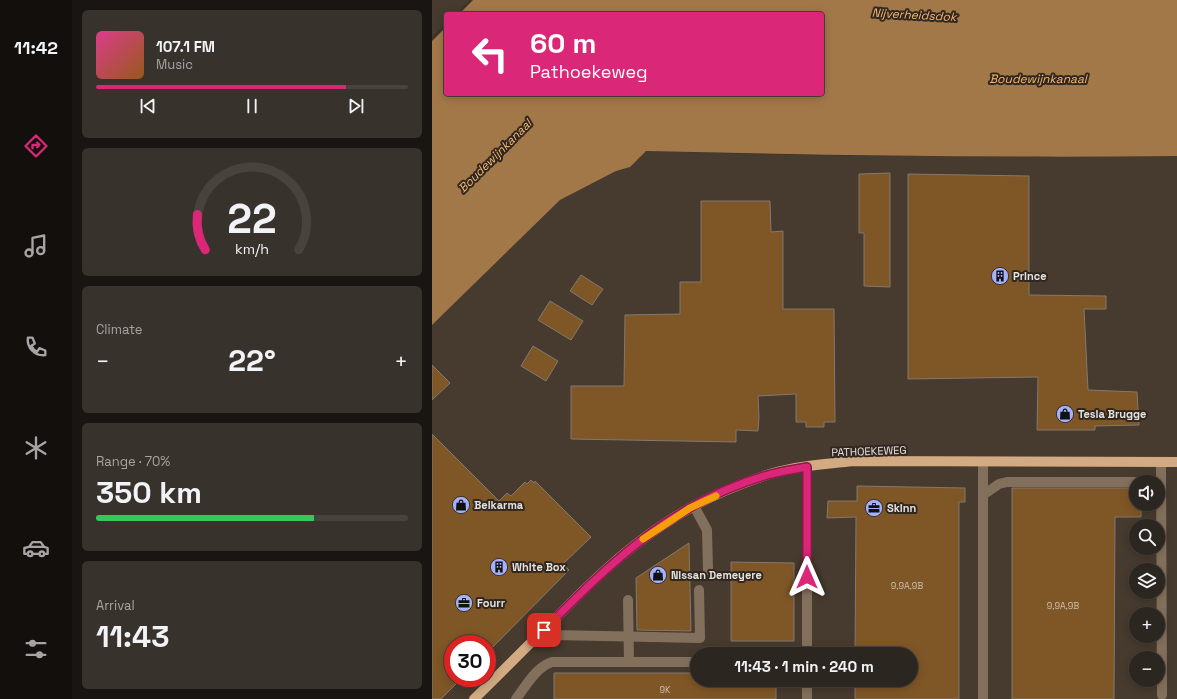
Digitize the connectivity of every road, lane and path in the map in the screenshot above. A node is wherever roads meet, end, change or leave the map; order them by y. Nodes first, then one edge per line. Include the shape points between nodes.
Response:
1 (984, 462) junction
2 (1161, 462) junction
3 (1177, 462) edge
4 (807, 467) junction
5 (1161, 475) edge
6 (1129, 482) edge
7 (983, 495) junction
8 (694, 506) junction
9 (1161, 511) edge
10 (708, 570) dead end
11 (699, 590) dead end
12 (628, 600) dead end
13 (544, 630) junction
14 (629, 637) junction
15 (807, 647) edge
16 (629, 662) junction
17 (690, 662) edge
18 (807, 687) edge
19 (1162, 695) dead end
20 (474, 699) edge
21 (516, 699) edge
22 (807, 699) edge
23 (983, 699) edge

1 - 2 main road, PATHOEKEWEG
1 - 4 main road, PATHOEKEWEG via 854,461
1 - 7 street
2 - 3 main road, PATHOEKEWEG
2 - 5 street
4 - 8 main road, PATHOEKEWEG via 744,483
4 - 15 street
6 - 7 street via 1007,482 999,484
7 - 23 street
8 - 10 street via 707,530
8 - 13 main road, PATHOEKEWEG via 630,548
9 - 19 street
11 - 14 street via 700,638
12 - 14 street
13 - 14 street via 553,635
13 - 20 main road, PATHOEKEWEG
14 - 16 street
16 - 17 street
16 - 21 street via 552,662 539,670
18 - 22 street

